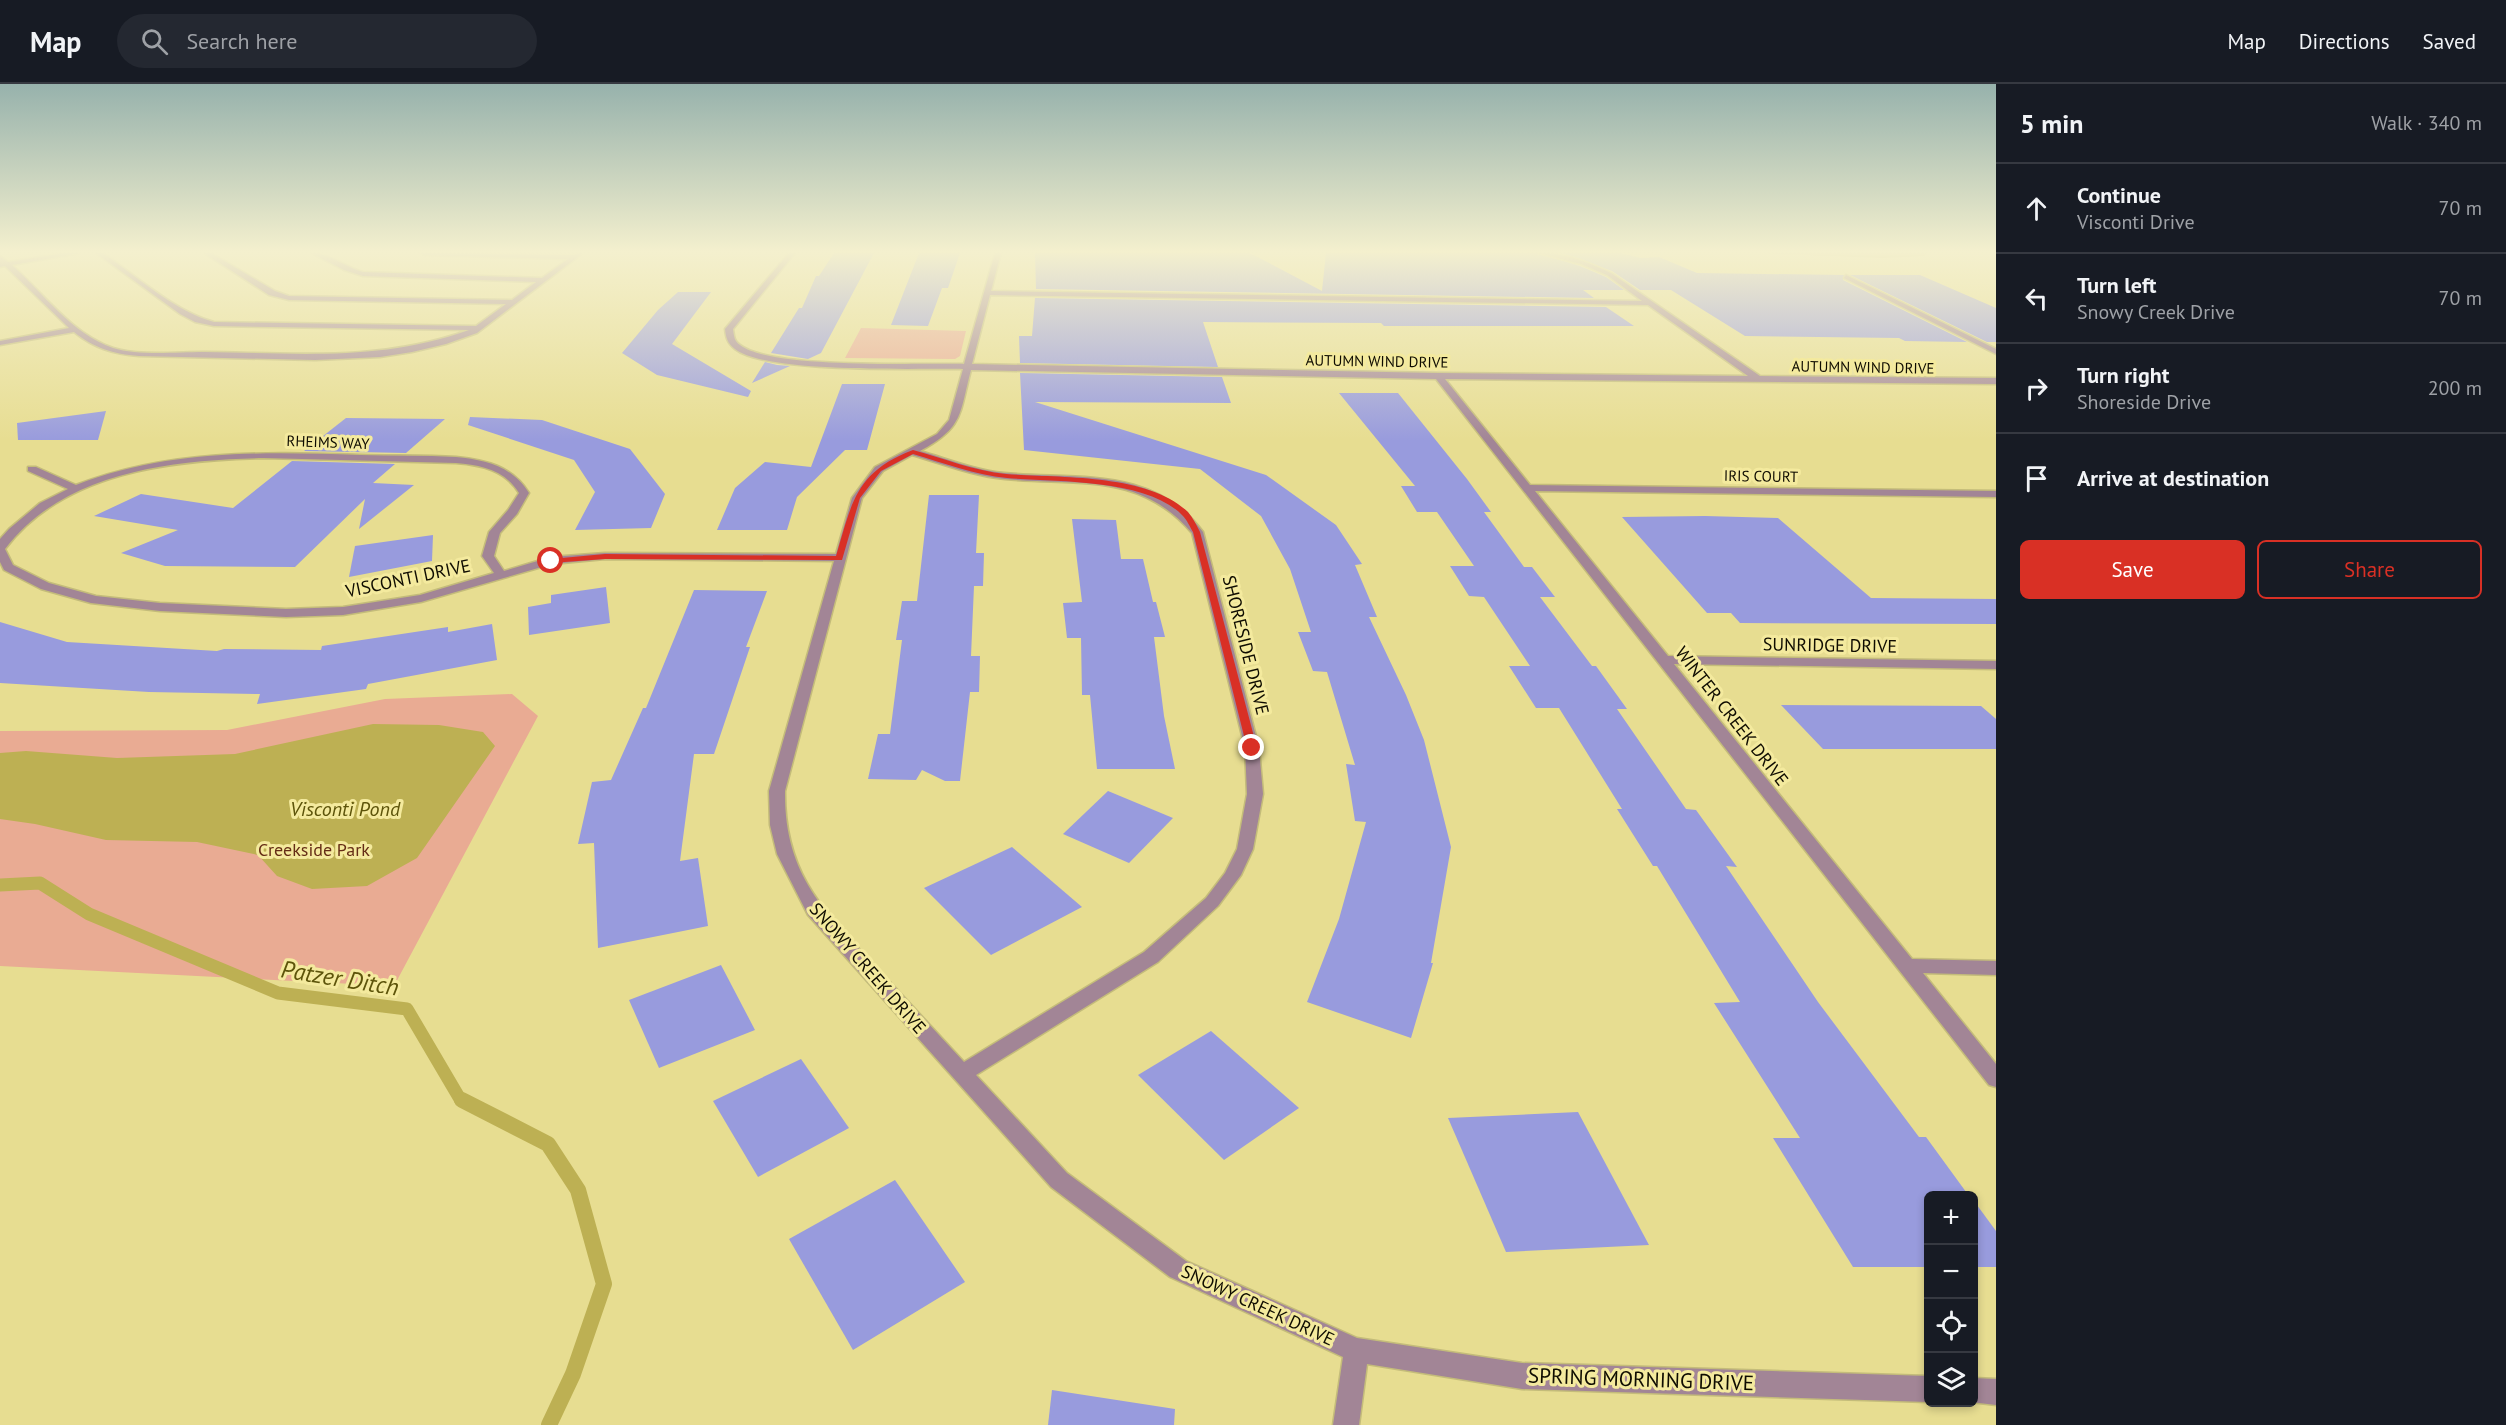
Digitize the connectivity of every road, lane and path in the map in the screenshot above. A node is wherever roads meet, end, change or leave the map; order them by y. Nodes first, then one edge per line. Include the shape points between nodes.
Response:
1 (61, 316) edge
2 (190, 316) edge
3 (495, 316) edge
4 (740, 316) edge
5 (981, 316) edge
6 (1667, 316) edge
7 (1923, 316) edge
8 (478, 328) junction
9 (76, 329) junction
10 (0, 343) edge
11 (1996, 352) edge
12 (968, 367) junction
13 (1438, 376) junction
14 (1758, 379) junction
15 (1996, 381) edge
16 (913, 452) junction
17 (32, 469) dead end
18 (75, 488) junction
19 (1526, 488) junction
20 (1996, 494) edge
21 (0, 549) edge
22 (840, 558) junction
23 (501, 575) junction
24 (1663, 660) junction
25 (1996, 665) edge
26 (1906, 966) junction
27 (1996, 968) edge
28 (962, 1074) junction
29 (1996, 1079) edge
30 (1356, 1350) junction
31 (1924, 1389) edge
32 (1978, 1391) edge
33 (1996, 1392) edge
34 (1346, 1425) edge

1 - 9 street
2 - 8 street via 214,324
3 - 8 street
4 - 12 street, AUTUMN WIND DRIVE via 729,329 730,339 736,348 759,356 816,364
5 - 12 street, SNOWY CREEK DRIVE
6 - 14 street
7 - 11 street
8 - 9 street via 416,350 330,357 121,352 98,346
9 - 10 street
12 - 13 street, AUTUMN WIND DRIVE
12 - 16 street, SNOWY CREEK DRIVE via 953,421 940,436
13 - 14 street, AUTUMN WIND DRIVE
13 - 19 street, WINTER CREEK DRIVE
14 - 15 street, AUTUMN WIND DRIVE
16 - 22 street, SNOWY CREEK DRIVE via 879,469 857,498
16 - 28 street, SHORESIDE DRIVE via 1005,476 1071,478 1122,485 1165,500 1185,514 1197,532 1252,748 1255,794 1245,849 1212,902 1150,957
17 - 18 street
18 - 21 street, VISCONTI DRIVE via 32,514
18 - 23 street, RHEIMS WAY via 140,468 222,456 454,461 493,467 516,478 524,493 495,532 488,556
19 - 20 street, IRIS COURT
19 - 24 street, WINTER CREEK DRIVE
21 - 23 street, VISCONTI DRIVE via 8,567 45,586 95,600 160,607 286,613 343,611 421,598
22 - 23 street, VISCONTI DRIVE via 605,556 551,561
22 - 28 street, SNOWY CREEK DRIVE via 777,791 776,818 782,846 814,911
24 - 25 street, SUNRIDGE DRIVE
24 - 26 street, WINTER CREEK DRIVE
26 - 27 street
26 - 29 street, WINTER CREEK DRIVE
28 - 30 street, SNOWY CREEK DRIVE via 1059,1180 1178,1269
30 - 31 street, SPRING MORNING DRIVE via 1522,1376
30 - 34 street
32 - 33 street

